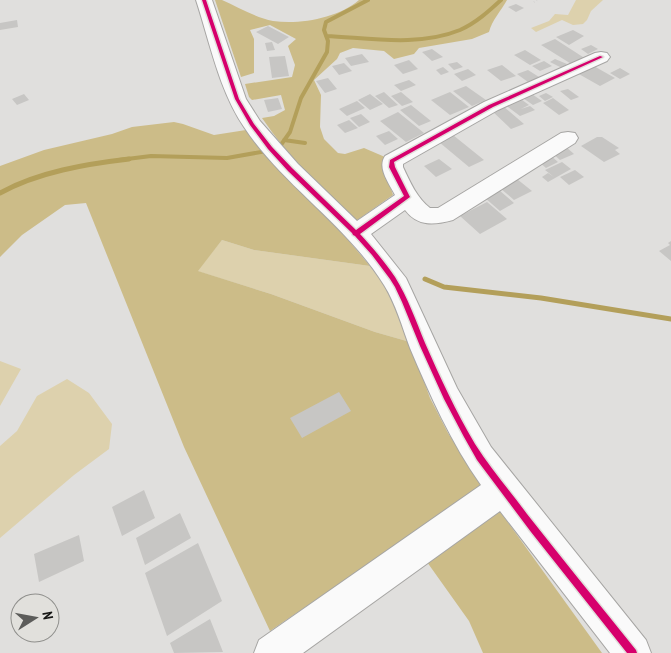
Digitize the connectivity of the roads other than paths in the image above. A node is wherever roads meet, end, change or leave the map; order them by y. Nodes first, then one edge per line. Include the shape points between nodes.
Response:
1 (204, 0) edge
2 (600, 56) dead end
3 (568, 138) dead end
4 (406, 197) junction
5 (355, 234) junction
6 (503, 489) junction
7 (272, 653) edge
8 (633, 653) edge

1 - 5 street via 244,113 269,146
2 - 4 street via 492,106 392,161
3 - 4 street via 445,214 428,218 420,214
4 - 5 street
5 - 6 street via 392,278 409,309 444,392 474,448
6 - 7 street
6 - 8 street

